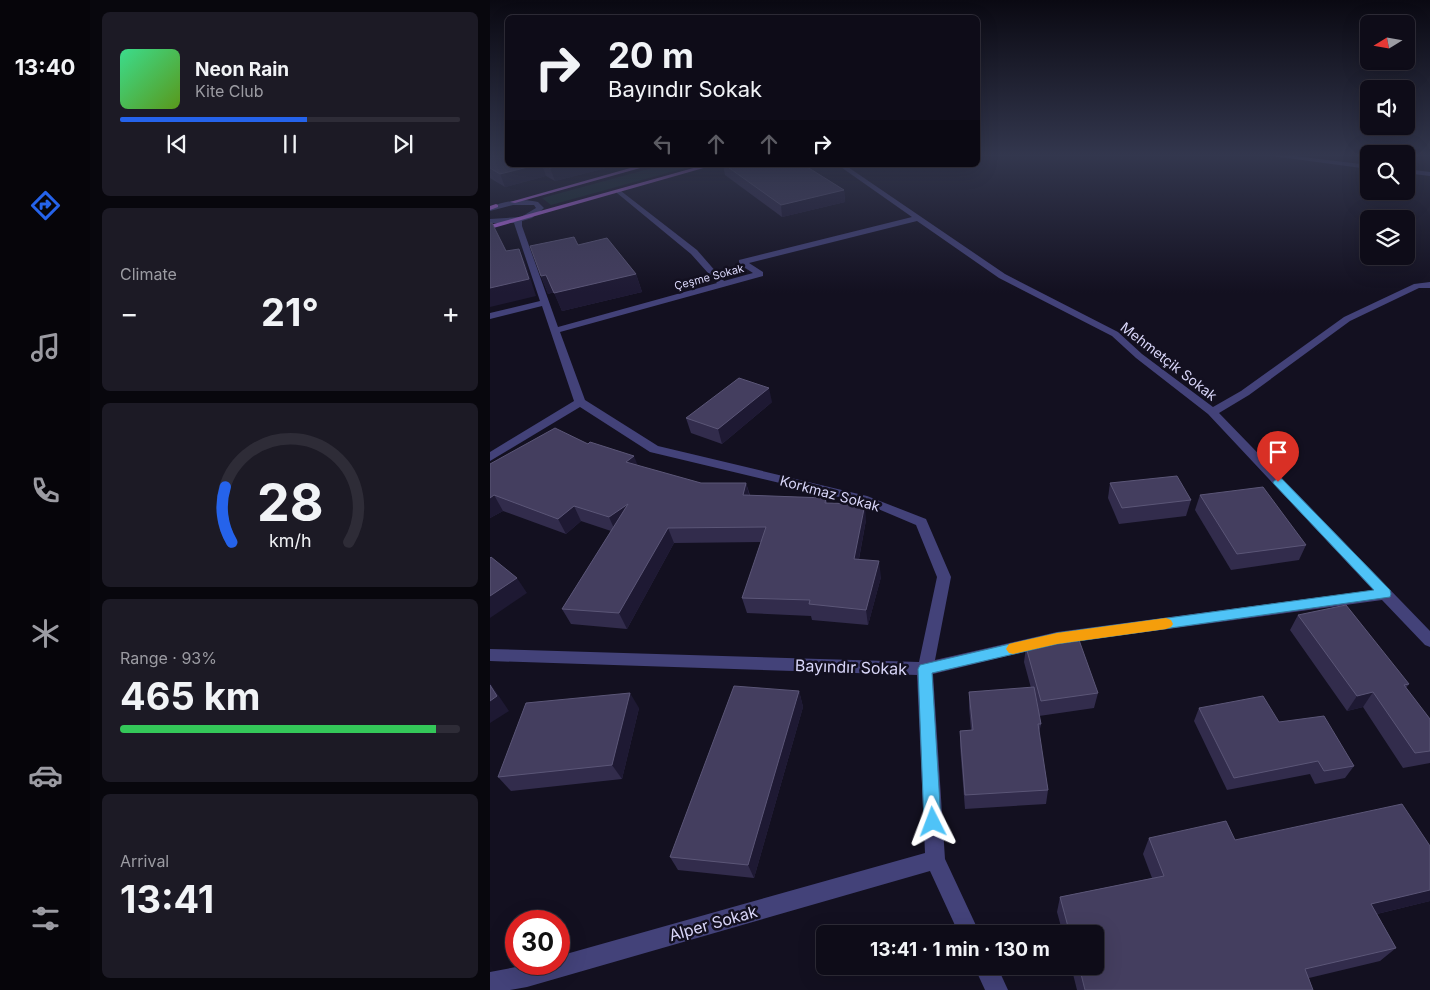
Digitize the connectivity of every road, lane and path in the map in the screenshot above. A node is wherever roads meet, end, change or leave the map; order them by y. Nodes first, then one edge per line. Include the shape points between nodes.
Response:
1 (520, 200) edge
2 (589, 200) edge
3 (629, 200) edge
4 (893, 200) edge
5 (513, 202) junction
6 (491, 207) edge
7 (919, 218) junction
8 (490, 220) edge
9 (518, 220) junction
10 (490, 227) edge
11 (722, 284) junction
12 (1430, 285) edge
13 (545, 303) junction
14 (490, 316) edge
15 (555, 331) junction
16 (580, 402) junction
17 (1212, 412) junction
18 (490, 457) edge
19 (1385, 594) junction
20 (1430, 641) edge
21 (490, 655) edge
22 (925, 669) junction
23 (935, 860) junction
24 (966, 925) edge
25 (990, 975) edge
26 (490, 983) edge
27 (997, 990) edge

1 - 5 main road
2 - 9 main road
3 - 11 street via 694,252
4 - 7 street, Mehmetçik Sokak
5 - 6 street
5 - 9 street via 536,203 540,208
7 - 11 street, Çeşme Sokak via 742,262 760,274
7 - 17 street, Mehmetçik Sokak via 1002,276 1115,334
8 - 9 street
9 - 10 main road
9 - 13 street
11 - 15 street, Çeşme Sokak
12 - 17 street via 1417,286 1339,324 1259,383
13 - 14 street
13 - 15 street
15 - 16 street
16 - 18 street
16 - 22 street, Korkmaz Sokak via 654,449 867,500 921,522 944,577
17 - 19 street, Mehmetçik Sokak
19 - 20 street, Mehmetçik Sokak
19 - 22 street, Bayındır Sokak via 1057,638
21 - 22 street, Bayındır Sokak
22 - 23 street, Korkmaz Sokak
23 - 24 street, Korkmaz Sokak
23 - 26 street, Alper Sokak via 527,976
25 - 27 street

